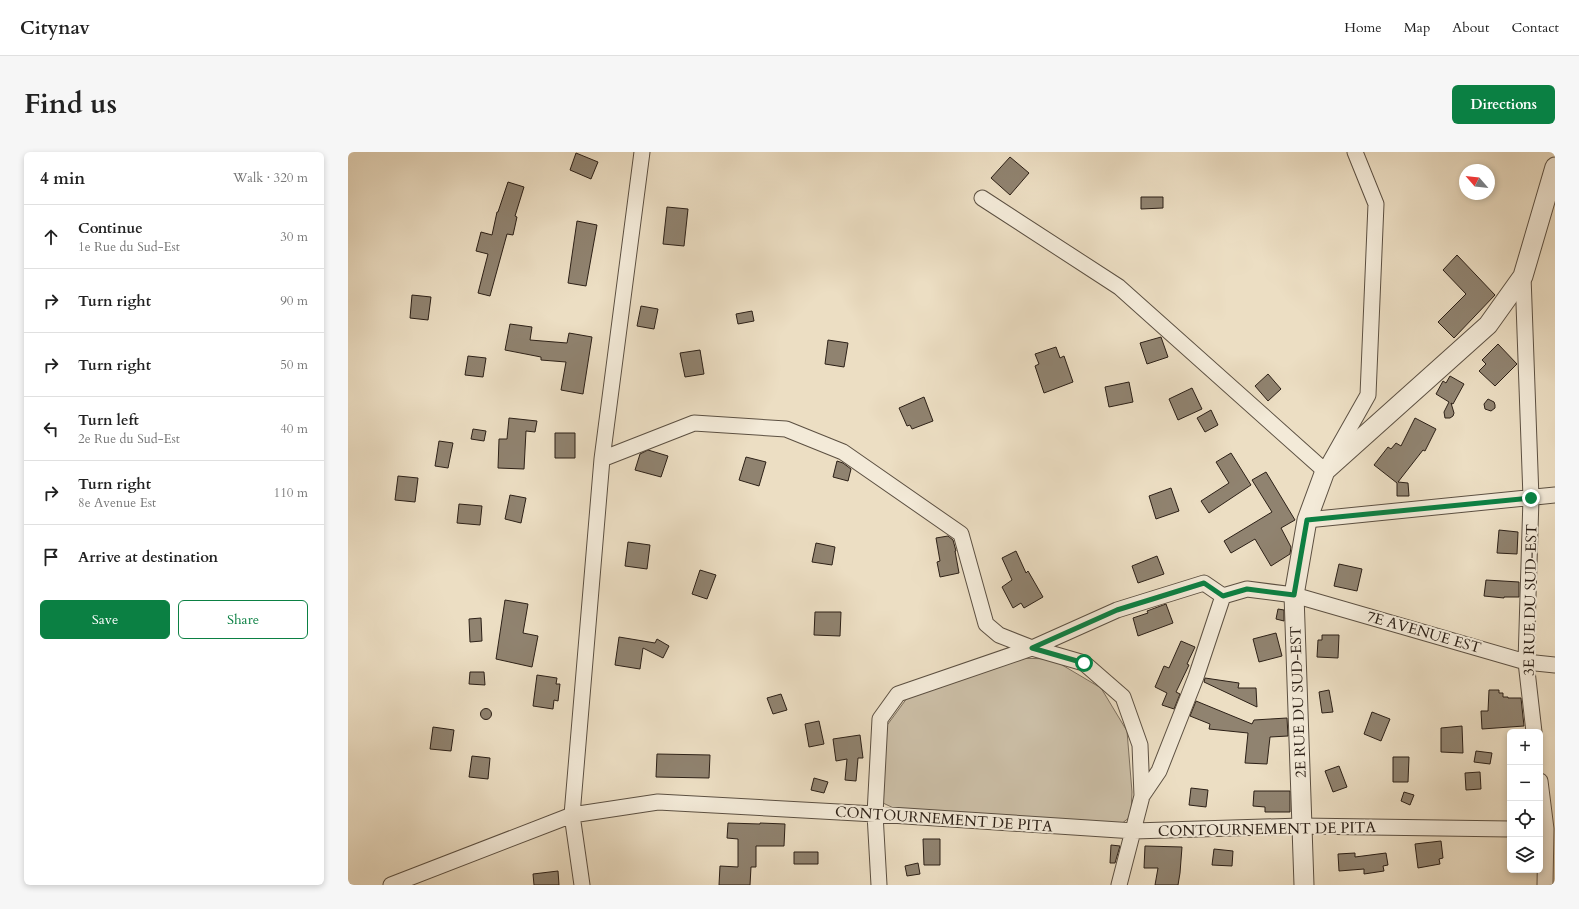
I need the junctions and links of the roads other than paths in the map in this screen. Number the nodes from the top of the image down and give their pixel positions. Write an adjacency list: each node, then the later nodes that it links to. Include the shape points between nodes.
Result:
1 (642, 152): 6 (street)
2 (1355, 152): 7 (street, via 1376,204 1368,395)
3 (1555, 167): 5 (street)
4 (982, 198): 7 (street, via 1119,287)
5 (1522, 276): 7 (street, via 1488,325); 9 (street, 3E RUE DU SUD-EST)
6 (602, 459): 13 (street, via 694,423 786,429 843,452 961,534 986,624 999,635); 20 (street)
7 (1325, 471): 10 (street, 2E RUE DU SUD-EST)
8 (1555, 495): 9 (street)
9 (1531, 498): 10 (street); 14 (street, 3E RUE DU SUD-EST)
10 (1307, 520): 11 (street, 2E RUE DU SUD-EST)
11 (1294, 595): 12 (street, 7E AVENUE EST, via 1247,589); 14 (street, 7E AVENUE EST); 21 (street, 2E RUE DU SUD-EST)
12 (1223, 596): 13 (street, via 1204,583 1117,610); 17 (street, via 1196,678 1159,771)
13 (1032, 648): 17 (street, via 1084,663 1123,697 1140,745); 19 (street, via 898,694 880,719)
14 (1526, 662): 15 (street, 7E AVENUE EST); 16 (street, 3E RUE DU SUD-EST)
15 (1555, 665)
16 (1534, 729)
17 (1142, 796): 24 (street)
18 (1543, 801): 23 (street)
19 (875, 814): 20 (street, CONTOURNEMENT DE PITA, via 658,802); 24 (street, CONTOURNEMENT DE PITA); 27 (street)
20 (572, 815): 25 (street, CONTOURNEMENT DE PITA); 26 (street)
21 (1301, 826): 22 (street, CONTOURNEMENT DE PITA); 24 (street, CONTOURNEMENT DE PITA); 29 (street, 2E RUE DU SUD-EST)
22 (1507, 828)
23 (1547, 829): 30 (street)
24 (1134, 831): 28 (street)
25 (391, 885)
26 (582, 885)
27 (879, 885)
28 (1119, 885)
29 (1304, 885)
30 (1545, 885)

